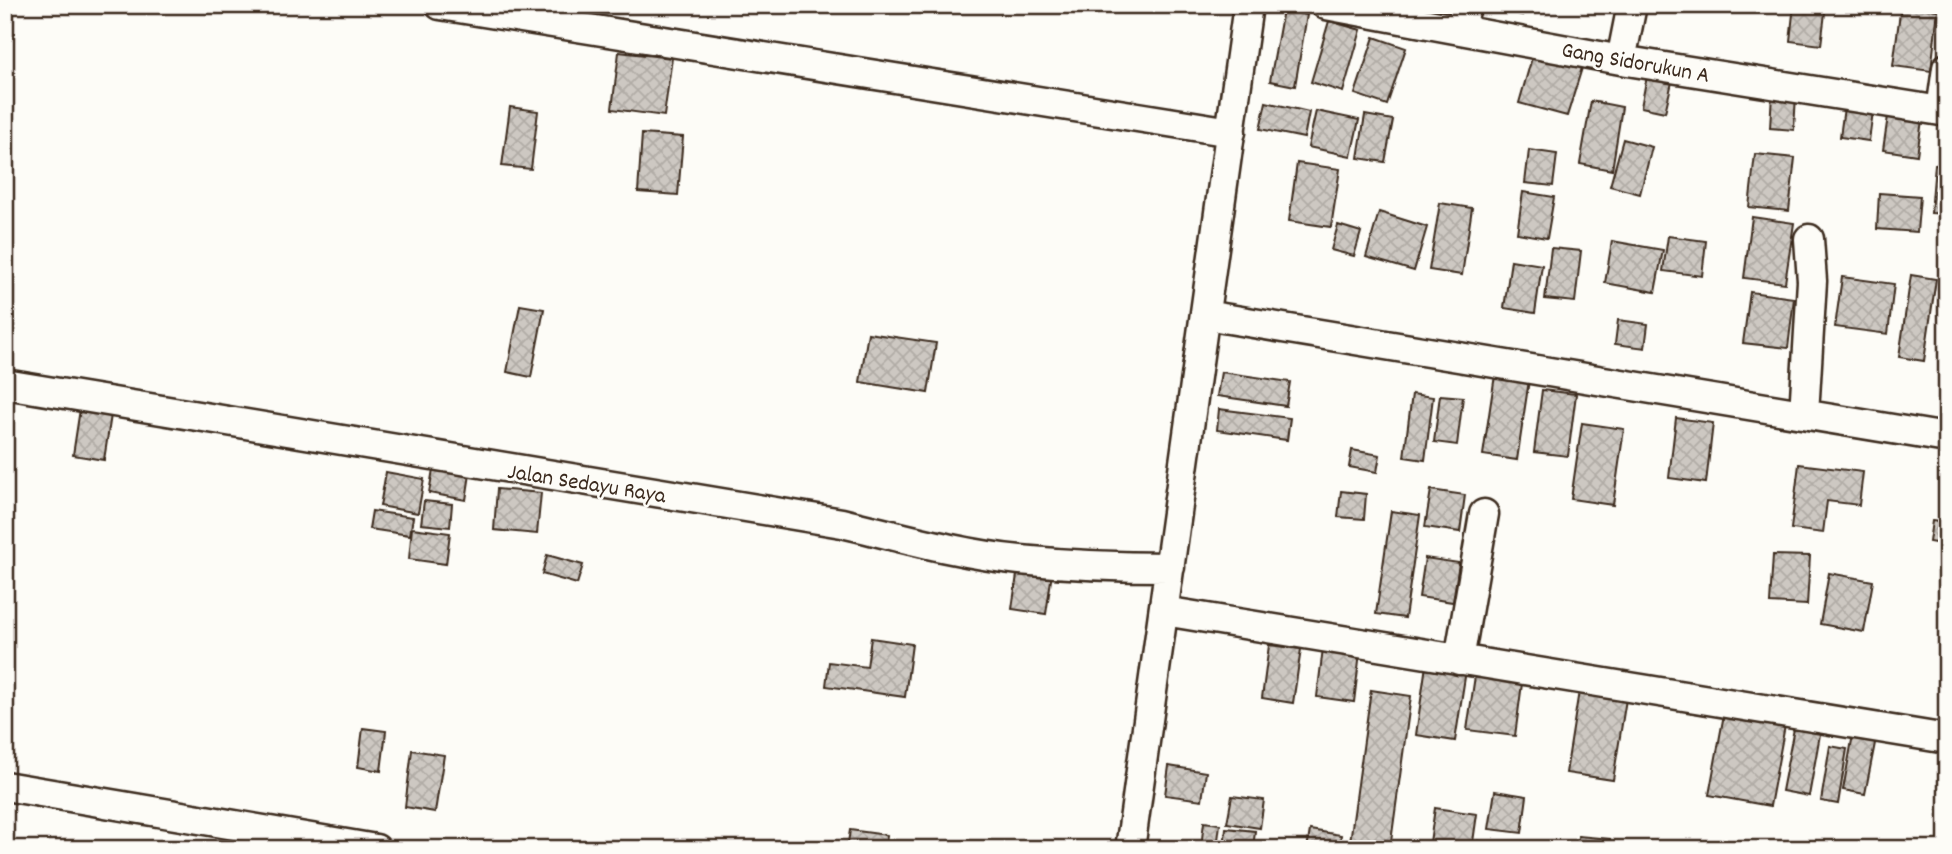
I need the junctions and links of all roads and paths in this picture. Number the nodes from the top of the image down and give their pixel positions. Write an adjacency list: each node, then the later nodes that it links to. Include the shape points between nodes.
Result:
1 (440, 5): 9 (street)
2 (1248, 5): 9 (street)
3 (1326, 5): 5 (street, Gang Sidorukun A)
4 (1632, 5): 6 (street)
5 (1463, 17): 6 (street, Gang Sidorukun A)
6 (1621, 60): 8 (street, Gang Sidorukun A)
7 (1947, 68): 8 (street)
8 (1944, 112)
9 (1231, 132): 11 (street)
10 (1809, 239): 13 (street, via 1812,281)
11 (1205, 314): 13 (street); 16 (street)
12 (5, 384): 16 (street, Jalan Sedayu Raya, via 842,523 1018,560)
13 (1804, 414): 14 (street)
14 (1947, 438)
15 (1484, 514): 18 (street)
16 (1170, 567): 17 (street)
17 (1164, 611): 18 (street); 22 (street)
18 (1459, 660): 19 (street)
19 (1947, 740)
20 (5, 786): 21 (street)
21 (376, 849)
22 (1130, 849)

